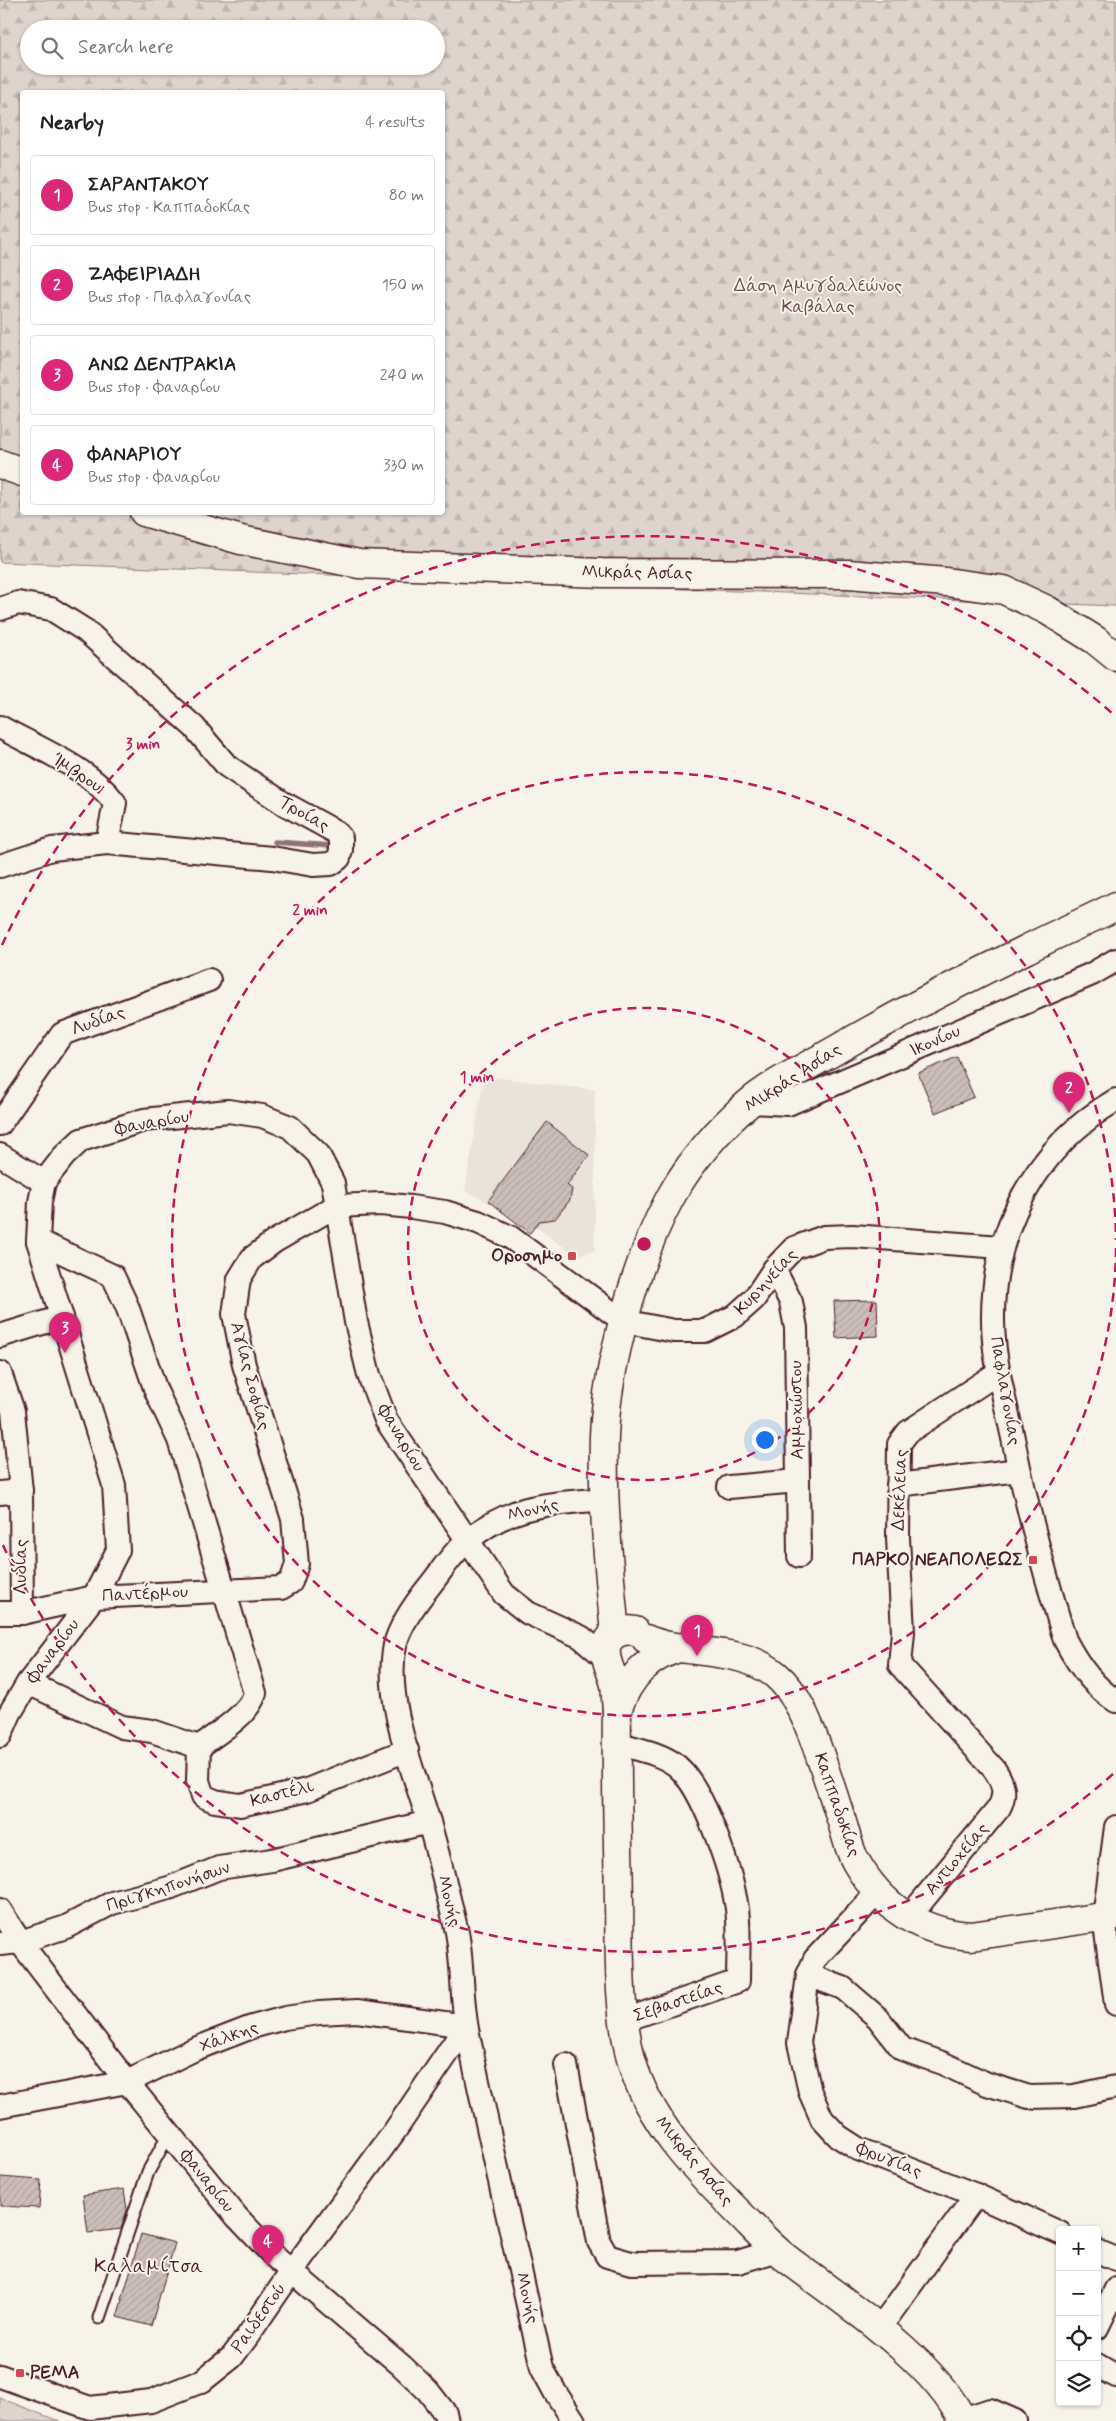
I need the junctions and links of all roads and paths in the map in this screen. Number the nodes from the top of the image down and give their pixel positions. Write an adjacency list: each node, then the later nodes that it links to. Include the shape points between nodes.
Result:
1 (0, 464): 2 (street)
2 (20, 471)
3 (154, 515): 5 (street, Μικράς Ασίας, via 240,540 359,564 611,573 848,574 1004,590 1047,610)
4 (0, 609): 7 (street, Τροίας, via 18,603 51,609 86,631 194,727 227,766 336,832 341,838 341,850 339,858 331,864 313,865 272,858)
5 (1116, 657)
6 (0, 727): 7 (street, Ίμβρου, via 105,789 115,802)
7 (107, 843): 8 (street, Τροίας, via 52,849)
8 (0, 866)
9 (1116, 906): 13 (street, Μικράς Ασίας, via 1025,949 865,1034)
10 (1116, 960): 13 (street, Ικονίου, via 1092,974 788,1104)
11 (209, 980): 14 (street, Λυδίας, via 62,1034)
12 (1116, 1100): 19 (street, Παφλαγονίας, via 1079,1124 1041,1166 1023,1194)
13 (750, 1102): 22 (street, Μικράς Ασίας, via 713,1139 670,1197 648,1245)
14 (0, 1124)
15 (0, 1155): 16 (street)
16 (44, 1182): 17 (street, Φαναρίου, via 81,1140 144,1120 228,1111 262,1116 290,1127 318,1154 329,1171); 18 (street, Φαναρίου)
17 (336, 1206): 22 (street, Αγίας Σοφίας, via 382,1204 411,1207 445,1212 478,1222 510,1237); 32 (street, Φαναρίου, via 356,1322 369,1375 386,1420); 34 (street, Αγίας Σοφίας, via 252,1258 240,1279 234,1314 244,1365 293,1519 297,1564)
18 (38, 1241): 21 (street, Φαναρίου); 35 (street, via 113,1276 127,1306 156,1391 179,1440)
19 (1001, 1247): 20 (street, Κυρηνείας, via 853,1236 824,1237 794,1248); 24 (street, Παφλαγονίας, via 993,1321)
20 (774, 1269): 22 (street, Κυρηνείας, via 754,1299 735,1316 705,1331 674,1331); 27 (street, Αμμοχώστου, via 791,1302 796,1328)
21 (62, 1318): 23 (street); 36 (street, Φαναρίου, via 114,1485 118,1550)
22 (623, 1321): 31 (street, Μικράς Ασίας, via 604,1435)
23 (0, 1336)
24 (999, 1372): 26 (street, Παφλαγονίας); 28 (street, Δεκέλειας, via 908,1432 900,1444)
25 (0, 1373): 30 (street, Λυδίας, via 13,1411)
26 (1020, 1470): 28 (street); 42 (street, Παφλαγονίας, via 1065,1640 1077,1661 1107,1696)
27 (798, 1481): 29 (street); 33 (street, Αμμοχώστου)
28 (898, 1485): 48 (street, Δεκέλειας, via 903,1632 900,1665 994,1769 1003,1782)
29 (729, 1487)
30 (10, 1492): 37 (street, Λυδίας)
31 (606, 1498): 32 (street, Μονής, via 521,1509 500,1518); 38 (street, Μικράς Ασίας, via 610,1586 625,1621)
32 (466, 1541): 38 (street, Φαναρίου, via 504,1594 528,1613 581,1637); 47 (street, Μονής, via 426,1590 396,1642 392,1669 394,1694)
33 (799, 1556)
34 (290, 1582): 35 (street, Παντέρμου, via 281,1588)
35 (224, 1590): 36 (street, Παντέρμου); 46 (street, via 255,1693 246,1709)
36 (94, 1597): 37 (street, Παντέρμου); 41 (street, Φαναρίου)
37 (11, 1613)
38 (622, 1646): 39 (street, Καππαδοκίας); 40 (street, via 624,1674); 43 (street, Μικράς Ασίας, via 615,1686)
39 (689, 1648): 40 (street, via 661,1654); 51 (street, Καππαδοκίας, via 754,1662 776,1675 792,1694 809,1724 855,1860)
40 (641, 1669): 43 (street, via 623,1694)
41 (28, 1683): 44 (street, Φαναρίου); 46 (street, via 122,1727 152,1731)
42 (1116, 1701)
43 (617, 1710): 45 (street, Μικράς Ασίας)
44 (0, 1736)
45 (616, 1744): 58 (street, Μικράς Ασίας, via 620,1968); 58 (street, Σεβαστείας, via 654,1754 677,1766 693,1788 723,1854 737,1909 738,1981)
46 (199, 1747): 47 (street, Καστέλι, via 198,1781 202,1796 215,1802 240,1805 307,1790)
47 (407, 1750): 49 (street, Μονής)
48 (1004, 1800): 54 (street, Αντιοχείας)
49 (429, 1822): 55 (street, Πριγκηπονήσων, via 272,1860 219,1868 169,1888 112,1903 66,1927); 59 (street, Μονής, via 457,1935)
50 (1116, 1827): 53 (street)
51 (877, 1893): 54 (street, Καππαδοκίας); 56 (street, Φρυγίας, via 815,1959)
52 (0, 1910): 55 (street, Φαναρίου)
53 (1110, 1916): 54 (street, Καππαδοκίας, via 971,1936 948,1934 921,1926); 57 (street)
54 (908, 1918)
55 (10, 1943): 61 (street, Φαναρίου)
56 (808, 1975): 62 (street, via 843,1988 878,2018 902,2049 987,2084 1029,2097 1074,2096); 65 (street, Φρυγίας, via 799,2044 810,2092 822,2119 838,2136 858,2149)
57 (1116, 2004)
58 (625, 2020): 67 (street, Μικράς Ασίας, via 631,2058 654,2114 710,2184)
59 (466, 2026): 61 (street, Χάλκης, via 357,2011 285,2018 195,2049); 70 (street, Ραιδεστού, via 394,2132); 80 (street, Μονής, via 542,2368)
60 (566, 2065): 67 (street, via 599,2242 608,2256 631,2263 738,2262)
61 (127, 2082): 63 (street, Χάλκης); 64 (street, Φαναρίου)
62 (1116, 2087)
63 (0, 2106)
64 (169, 2134): 70 (street, Φαναρίου, via 237,2217); 72 (lane, via 148,2172)
65 (976, 2195): 66 (street, Φρυγίας); 74 (street)
66 (1056, 2231)
67 (776, 2250): 74 (street, Μικράς Ασίας)
68 (1101, 2252): 69 (street)
69 (1116, 2259)
70 (292, 2271): 76 (street, Ραιδεστού, via 232,2357 202,2381 151,2401 90,2408); 79 (street, Φαναρίου, via 402,2366 428,2391)
71 (1116, 2289): 73 (street)
72 (99, 2318)
73 (1101, 2320)
74 (879, 2329): 78 (street, Μικράς Ασίας, via 944,2389)
75 (1101, 2367): 77 (street)
76 (0, 2376)
77 (1116, 2376)
78 (963, 2420): 81 (street, via 990,2410)
79 (448, 2421)
80 (574, 2421)
81 (1016, 2421)

